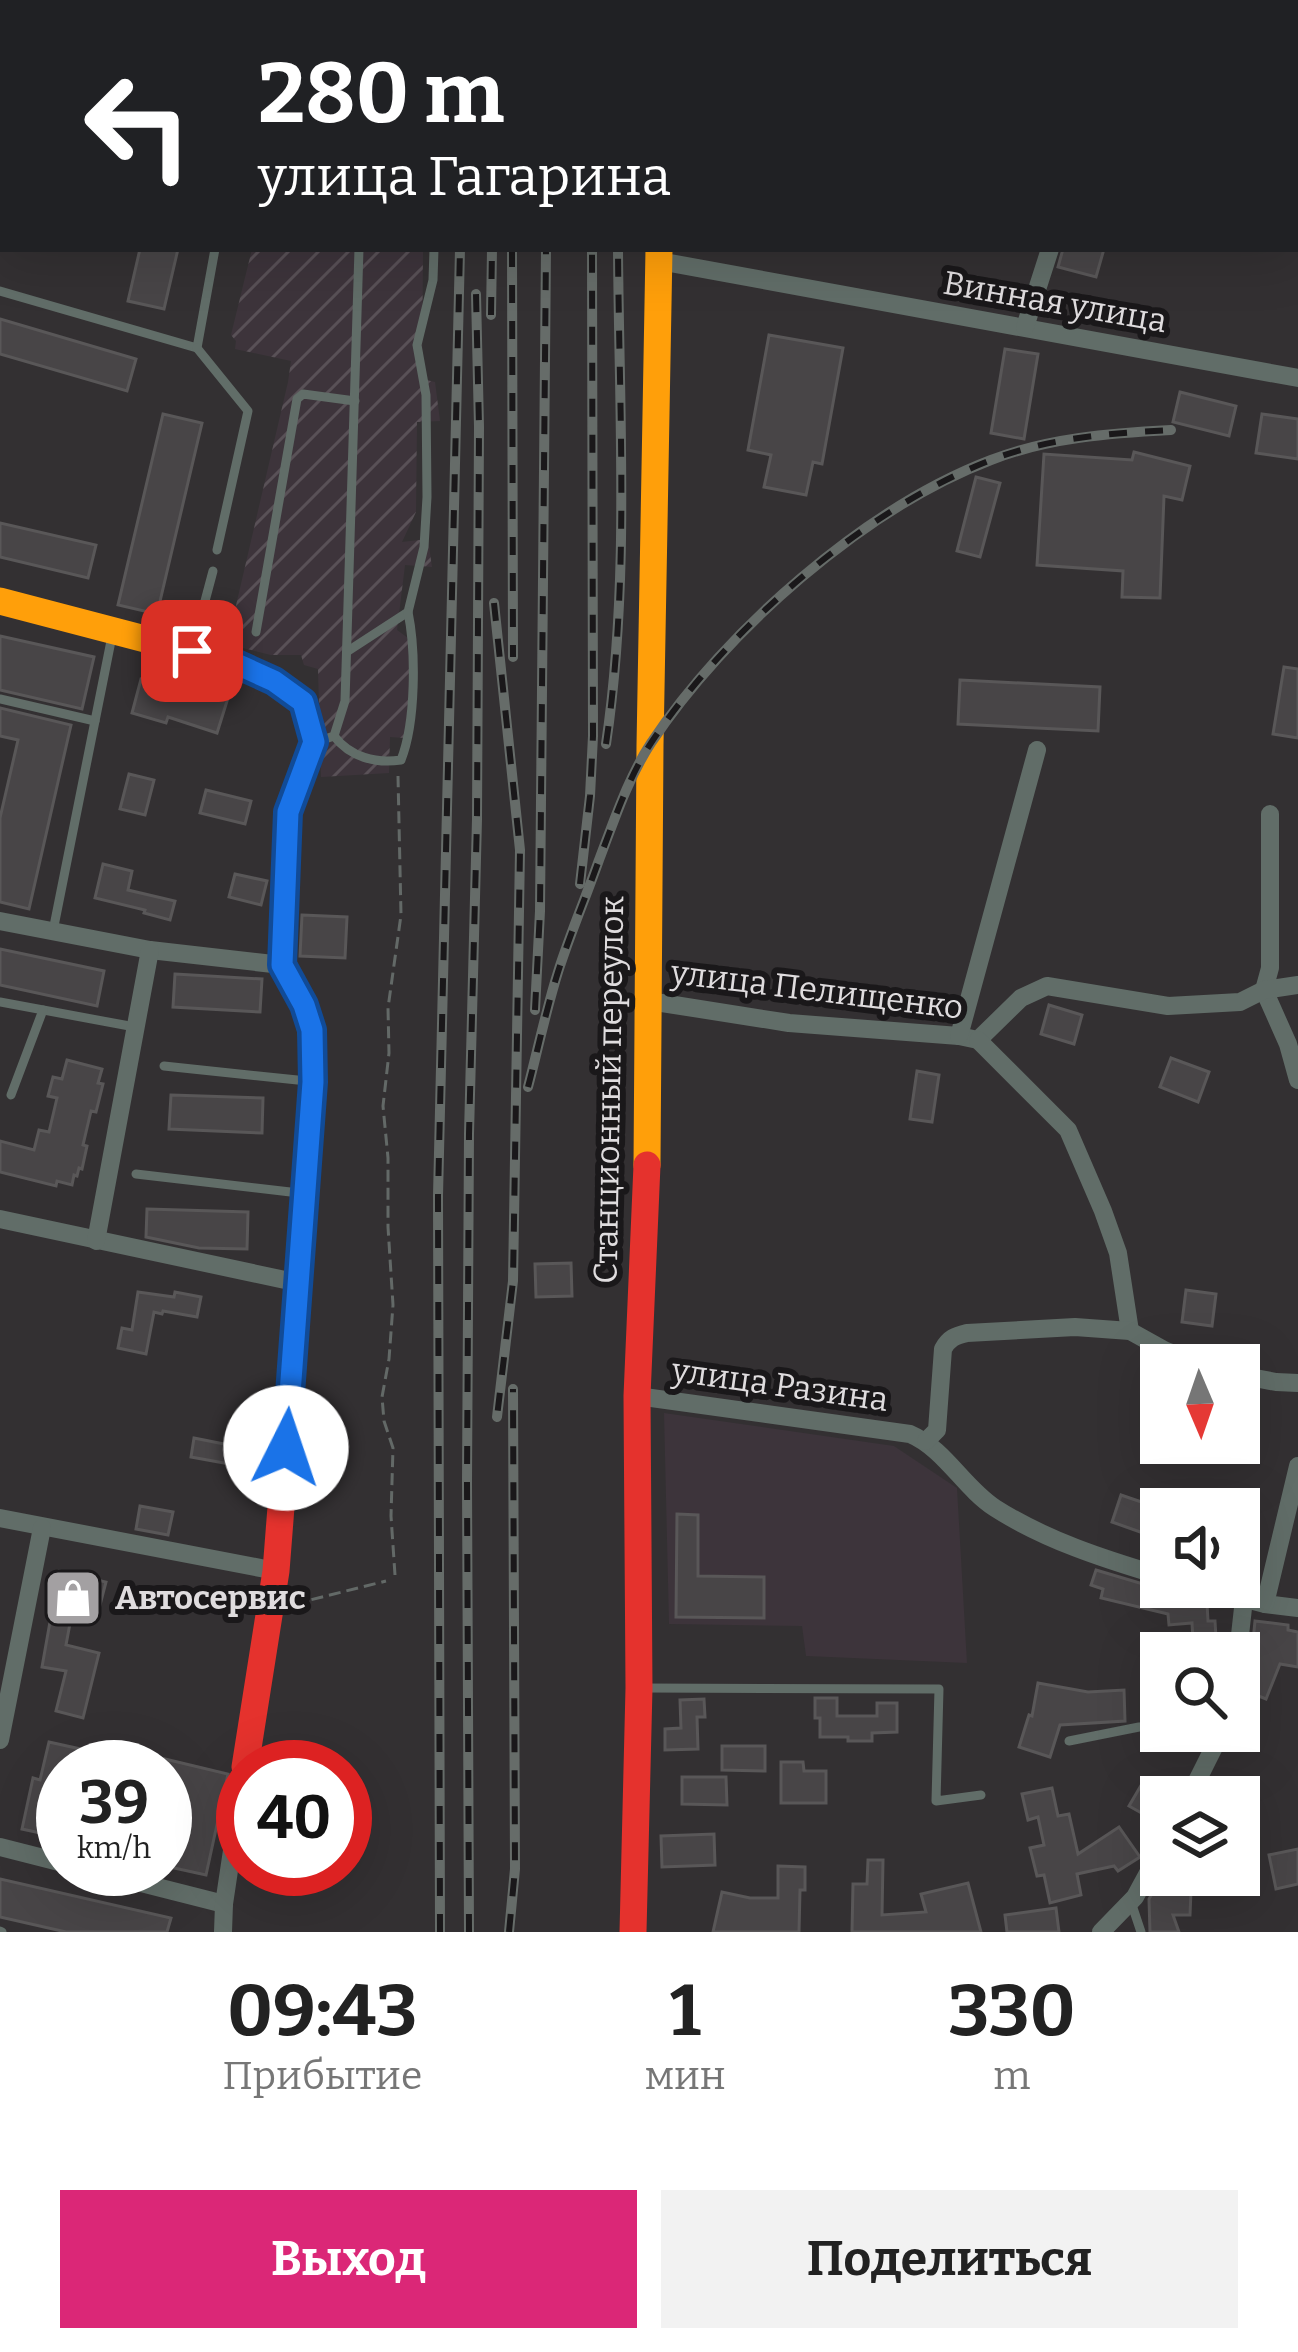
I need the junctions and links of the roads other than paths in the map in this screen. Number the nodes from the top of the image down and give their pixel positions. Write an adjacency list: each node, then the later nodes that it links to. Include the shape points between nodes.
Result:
1 (214, 252): 8 (lane)
2 (359, 252): 10 (lane)
3 (434, 252): 14 (lane, via 417,345 426,395 424,547)
4 (1049, 252): 7 (street)
5 (659, 255): 7 (street, Винная улица); 30 (main road, Станционный переулок)
6 (0, 291): 8 (lane)
7 (1025, 327): 9 (street, Винная улица)
8 (197, 348): 11 (lane, via 248,411)
9 (1298, 378)
10 (355, 401): 16 (lane, via 297,399); 18 (lane)
11 (217, 550)
12 (213, 571): 17 (lane)
13 (0, 602): 15 (main road)
14 (408, 611): 18 (lane); 21 (lane, via 413,666 401,760 376,761)
15 (113, 631): 17 (main road); 20 (lane)
16 (256, 632)
17 (192, 651): 21 (main road, via 274,681 303,702)
18 (348, 651): 21 (lane, via 345,701)
19 (0, 699): 20 (lane)
20 (95, 721): 25 (lane)
21 (324, 739): 27 (main road, via 288,812)
22 (1036, 750): 34 (street)
23 (1270, 814): 29 (street)
24 (0, 921): 25 (street)
25 (53, 932): 26 (street)
26 (150, 950): 27 (street); 33 (street)
27 (282, 965): 37 (main road, via 312,1030)
28 (1298, 985): 29 (street, улица Пелищенко)
29 (1264, 990): 34 (street, улица Пелищенко, via 1240,1002 1168,1006 1047,986); 36 (street)
30 (649, 1000): 34 (street, улица Пелищенко, via 789,1023); 48 (main road, Станционный переулок)
31 (0, 1002): 32 (lane)
32 (44, 1010): 33 (lane); 38 (lane)
33 (136, 1027): 42 (street)
34 (969, 1038): 44 (street, улица Пелищенко, via 1067,1130 1118,1253)
35 (164, 1066): 37 (lane)
36 (1298, 1080)
37 (313, 1082): 40 (main road)
38 (11, 1095)
39 (136, 1174): 40 (lane)
40 (304, 1193): 43 (main road)
41 (0, 1219): 42 (street)
42 (96, 1240): 43 (street)
43 (299, 1283): 54 (main road)
44 (1130, 1331): 45 (street); 49 (street, via 954,1336 943,1349 937,1430)
45 (1153, 1344)
46 (1260, 1379): 47 (street)
47 (1298, 1383)
48 (637, 1396): 49 (street, улица Разина); 58 (main road, Станционный переулок)
49 (926, 1441): 53 (street, улица Разина, via 991,1506)
50 (1298, 1466): 56 (street)
51 (0, 1517): 52 (street)
52 (42, 1528): 54 (street); 60 (street)
53 (1140, 1569)
54 (276, 1571): 61 (main road)
55 (1260, 1603): 56 (street)
56 (1264, 1604): 57 (street)
57 (1298, 1608)
58 (639, 1688): 63 (lane, via 939,1689 936,1801); 72 (main road, Станционный переулок)
59 (1140, 1727): 62 (lane)
60 (0, 1740)
61 (248, 1740)
62 (1069, 1742)
63 (981, 1795)
64 (0, 1847): 65 (street)
65 (36, 1856)
66 (1140, 1887): 69 (street)
67 (192, 1896): 70 (street)
68 (225, 1896): 70 (street)
69 (1132, 1902): 73 (street); 74 (lane)
70 (224, 1904): 71 (street)
71 (223, 1932)
72 (633, 1932)
73 (1101, 1932)
74 (1141, 1932)

